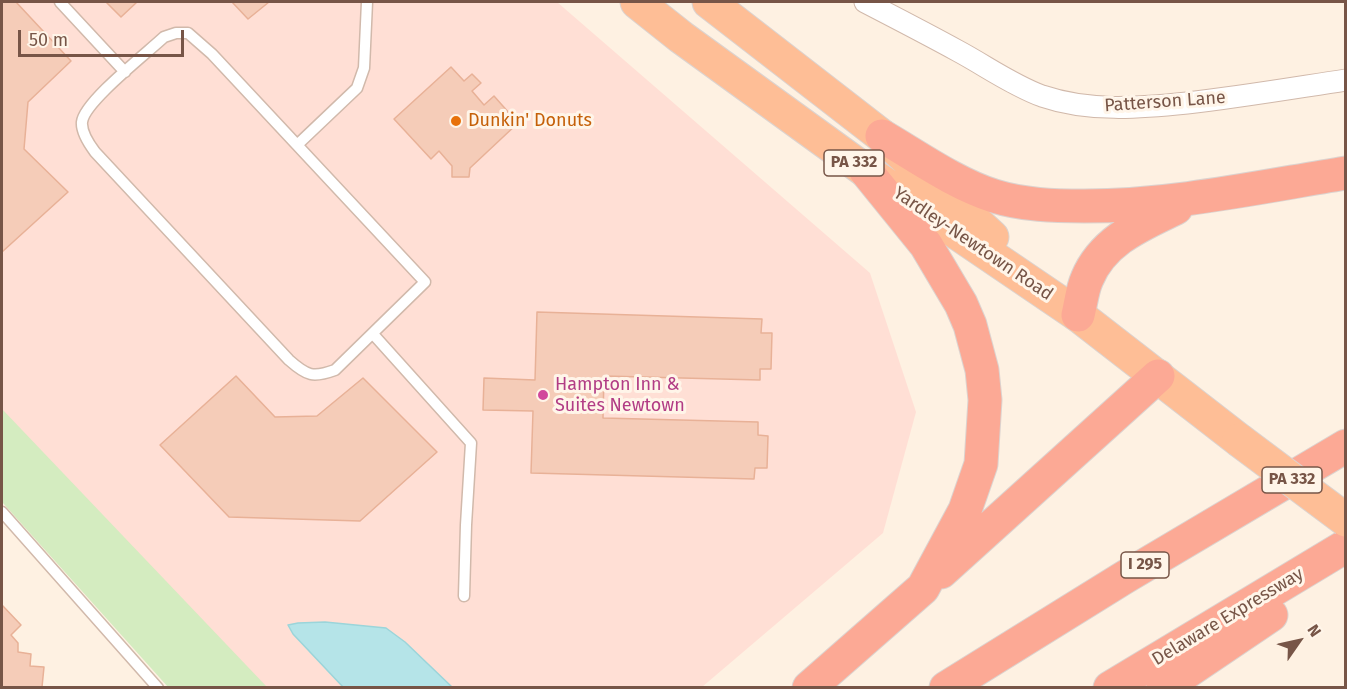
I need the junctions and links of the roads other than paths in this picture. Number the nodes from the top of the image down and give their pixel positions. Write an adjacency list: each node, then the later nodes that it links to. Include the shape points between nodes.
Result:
1 (60, 2): 6 (lane)
2 (367, 2): 9 (lane, via 364,68 357,88)
3 (637, 2): 10 (highway, Yardley-Newtown Road / PA 332)
4 (709, 2): 8 (highway, Yardley-Newtown Road / PA 332)
5 (865, 2): 7 (street, Patterson Lane, via 1014,84 1079,105 1150,106)
6 (125, 72): 9 (lane, via 164,37 188,33); 14 (lane, via 85,111 81,123 94,152 289,360 303,372 319,375 336,370)
7 (1346, 80)
8 (882, 136): 12 (highway, via 968,186 1032,204 1117,206); 13 (highway, Yardley-Newtown Road / PA 332)
9 (297, 145): 14 (lane, via 425,282)
10 (866, 171): 13 (highway, Yardley-Newtown Road / PA 332); 21 (highway, via 926,245 961,304 982,370 985,400 981,464 965,510)
11 (1346, 173): 12 (highway)
12 (1203, 196): 13 (highway, via 1135,227 1113,242 1086,280)
13 (1078, 315): 15 (highway, Yardley-Newtown Road / PA 332)
14 (373, 334): 22 (lane, via 471,443)
15 (1158, 376): 18 (highway, Yardley-Newtown Road / PA 332, bridge); 21 (highway)
16 (1346, 446): 25 (highway, I 295)
17 (2, 512): 23 (lane)
18 (1346, 520)
19 (1346, 546): 26 (highway, Delaware Expressway)
20 (1346, 568): 27 (highway)
21 (923, 588): 24 (highway)
22 (464, 596)
23 (158, 687)
24 (809, 687)
25 (946, 687)
26 (1110, 687)
27 (1163, 687)

